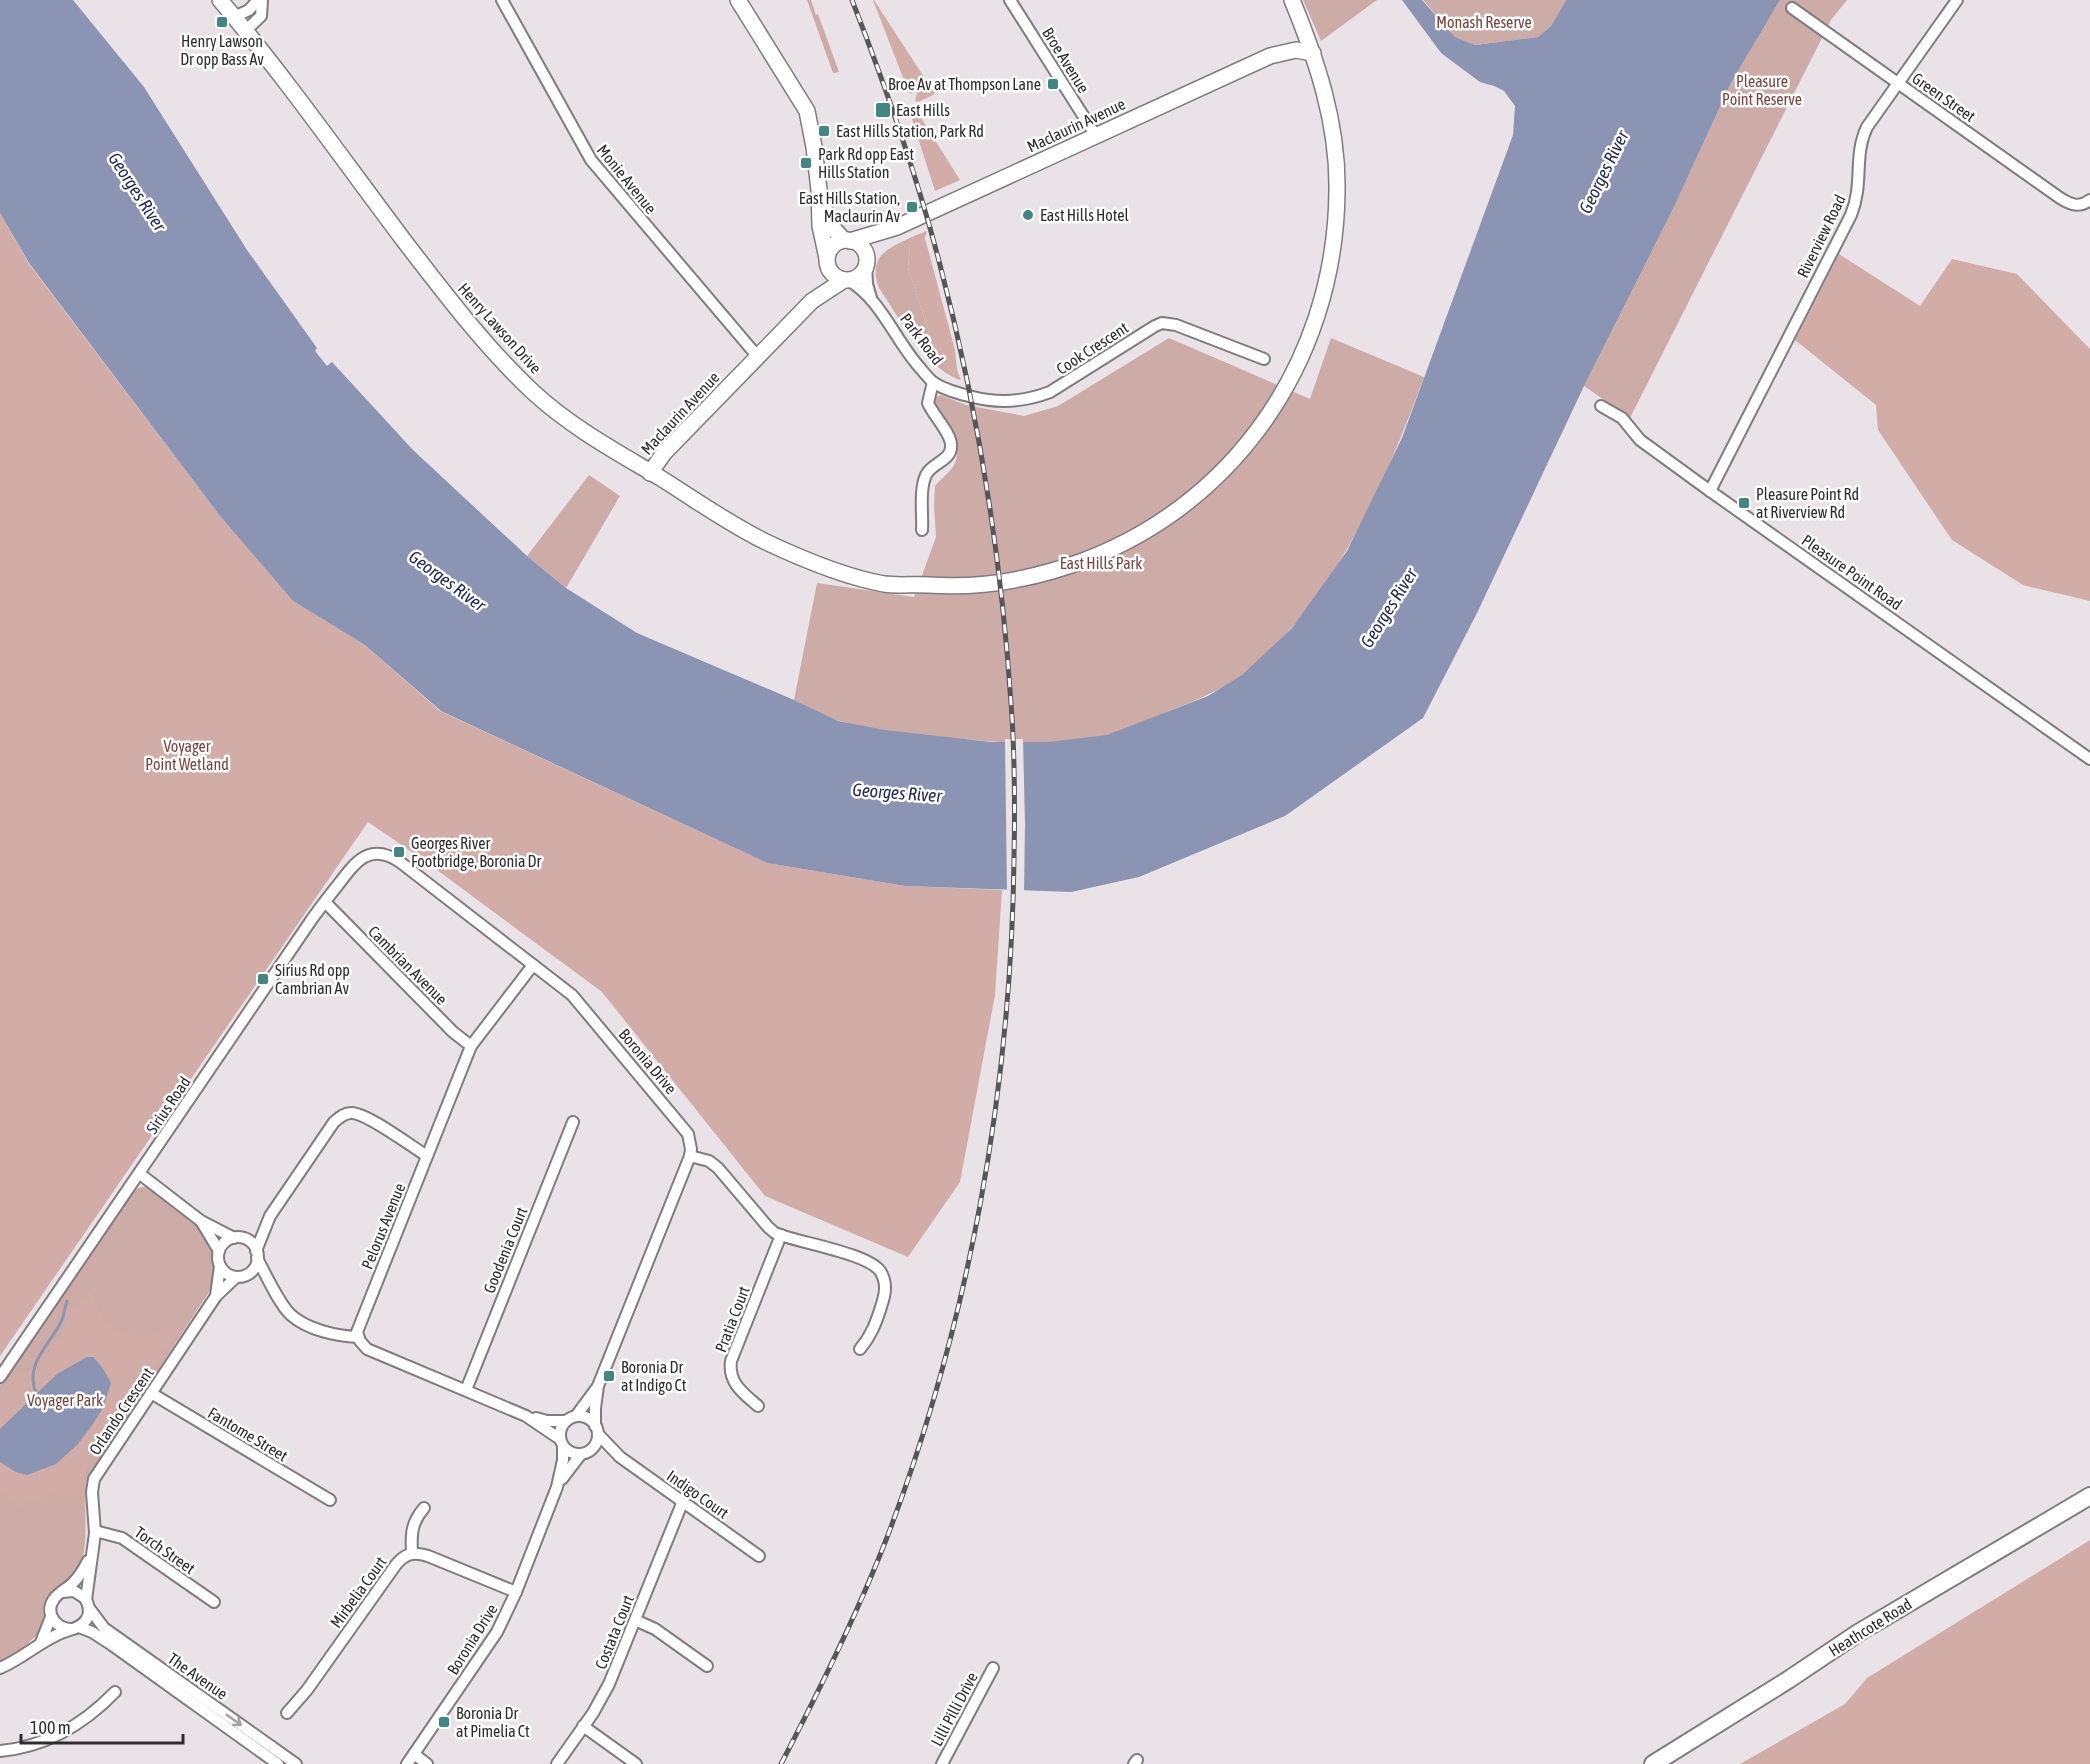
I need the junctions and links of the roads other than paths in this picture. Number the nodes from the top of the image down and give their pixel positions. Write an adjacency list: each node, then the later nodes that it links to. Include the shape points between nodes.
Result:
1 (220, 0): 9 (main road, Henry Lawson Drive)
2 (260, 0): 9 (street); 11 (street, via 261,16)
3 (502, 0): 25 (street, Monie Avenue, via 591,160)
4 (738, 0): 16 (main road, via 807,111)
5 (1010, 0): 15 (street, Broe Avenue)
6 (1292, 0): 10 (main road, Henry Lawson Drive)
7 (1957, 0): 14 (street, Riverview Road)
8 (1792, 8): 14 (street, Green Street)
9 (234, 17): 11 (main road, Henry Lawson Drive)
10 (1303, 26): 12 (main road, Henry Lawson Drive); 13 (main road, Maclaurin Avenue, via 1294,39)
11 (245, 31): 29 (main road, Henry Lawson Drive, via 464,318 500,359 562,416 630,463)
12 (1313, 53): 13 (main road, Maclaurin Avenue, via 1296,50); 29 (main road, Henry Lawson Drive, via 1326,98 1338,188 1333,252 1311,334 1288,385 1260,429 1190,501 1153,526 1065,567 995,584 888,584 860,579 764,541)
13 (1270, 56): 15 (main road, Maclaurin Avenue)
14 (1898, 83): 17 (street, Green Street, via 2060,198 2068,203); 30 (street, Riverview Road, via 1863,135 1859,184 1851,214)
15 (1096, 136): 18 (main road, Maclaurin Avenue)
16 (819, 190): 19 (main road, via 830,225); 20 (main road)
17 (2085, 203)
18 (897, 227): 19 (main road, Maclaurin Avenue); 21 (main road, Maclaurin Avenue)
19 (847, 241): 20 (main road, via 832,246); 21 (main road, via 860,245)
20 (827, 262): 22 (main road, via 833,275); 24 (main road, Maclaurin Avenue)
21 (866, 262): 22 (main road, via 859,276); 23 (street, Park Road)
22 (846, 280): 23 (street, Park Road); 24 (main road, Maclaurin Avenue)
23 (871, 298): 27 (street, Park Road)
24 (812, 301): 25 (main road, Maclaurin Avenue)
25 (758, 357): 29 (main road, Maclaurin Avenue)
26 (1264, 358): 27 (street, Cook Crescent, via 1162,323 1037,398 998,402 961,394)
27 (933, 382): 31 (street, Park Road, via 928,403 951,448 947,458 926,475)
28 (1601, 406): 30 (street, Pleasure Point Road, via 1622,418 1640,440)
29 (650, 472)
30 (1710, 490): 32 (street, Pleasure Point Road)
31 (922, 530)
32 (2090, 759)
33 (367, 855): 34 (street, Sirius Road, via 354,864); 35 (street, Boronia Drive, via 381,853 394,858)
34 (325, 902): 36 (street, Cambrian Avenue); 40 (street, Sirius Road)
35 (533, 965): 36 (street, Pelorus Avenue); 39 (street, Boronia Drive, via 576,1000 684,1127 690,1141)
36 (471, 1046): 38 (street, Pelorus Avenue)
37 (573, 1122): 56 (street, Goodenia Court)
38 (427, 1156): 41 (street, via 366,1116 345,1114 334,1122); 52 (street, Pelorus Avenue, via 362,1318)
39 (690, 1156): 43 (street, via 714,1164 768,1227); 55 (street)
40 (140, 1174): 42 (street); 54 (street, Sirius Road)
41 (270, 1216): 44 (street, via 254,1231); 46 (street)
42 (201, 1221): 44 (street); 45 (street)
43 (781, 1235): 53 (street, via 864,1260 880,1270 885,1284 884,1299 874,1328); 58 (street, Pratia Court, via 730,1361 733,1382)
44 (238, 1238): 45 (street, via 223,1244); 46 (street, via 252,1244)
45 (219, 1251): 47 (street)
46 (257, 1254): 48 (street); 50 (street)
47 (220, 1266): 49 (street, via 227,1274); 51 (street, Orlando Crescent)
48 (248, 1274): 49 (street); 50 (street)
49 (236, 1276): 51 (street, Orlando Crescent)
50 (271, 1285): 52 (street, via 286,1310 296,1318 338,1336)
51 (216, 1296): 57 (street, Orlando Crescent)
52 (358, 1337): 56 (street, via 367,1349)
53 (860, 1348)
54 (0, 1377)
55 (598, 1386): 60 (street); 61 (street)
56 (466, 1390): 59 (street)
57 (151, 1393): 67 (street, Fantome Street); 70 (street, Orlando Crescent, via 94,1479)
58 (759, 1406)
59 (526, 1416): 60 (street, via 547,1421); 62 (street)
60 (571, 1419): 61 (street, via 589,1419); 62 (street, via 560,1430)
61 (596, 1430): 63 (street, via 596,1444); 64 (street, Indigo Court)
62 (562, 1442): 63 (street, via 573,1453); 65 (street, Boronia Drive)
63 (586, 1452): 64 (street, Indigo Court); 65 (street, Boronia Drive)
64 (620, 1457): 68 (street, Indigo Court)
65 (557, 1487): 75 (street, Boronia Drive)
66 (2090, 1496): 97 (main road, Heathcote Road, via 1858,1633)
67 (330, 1500)
68 (682, 1502): 73 (street, Indigo Court); 79 (street, Costata Court)
69 (424, 1508): 71 (street, via 411,1529)
70 (95, 1532): 72 (street, Orlando Crescent); 76 (street, Torch Street, via 122,1538)
71 (412, 1553): 75 (street); 86 (street, Mirbelia Court, via 395,1566)
72 (92, 1555): 74 (street, Orlando Crescent, via 79,1576); 77 (street, Orlando Crescent)
73 (759, 1556)
74 (62, 1592): 77 (street, via 76,1592); 78 (street, via 52,1602)
75 (516, 1592): 89 (street, Boronia Drive, via 492,1641)
76 (214, 1602)
77 (88, 1604): 80 (street, via 87,1618); 91 (street, The Avenue, one-way to 91, via 104,1628)
78 (51, 1617): 80 (street, via 59,1626); 81 (street)
79 (635, 1620): 82 (street, via 655,1629); 87 (street, Costata Court, via 609,1684)
80 (75, 1628): 81 (street); 90 (street, The Avenue, via 98,1636)
81 (41, 1642): 83 (street)
82 (707, 1666)
83 (0, 1668)
84 (993, 1668): 96 (street, Lilli Pilli Drive)
85 (115, 1692): 88 (street, via 98,1710 67,1730 33,1744)
86 (287, 1713)
87 (583, 1726): 94 (street, Costata Court); 95 (street)
88 (0, 1751)
89 (414, 1755): 92 (street, Boronia Drive); 93 (street)
90 (278, 1764)
91 (296, 1764)
92 (407, 1764)
93 (427, 1764)
94 (557, 1764)
95 (636, 1764)
96 (942, 1764)
97 (1653, 1764)

